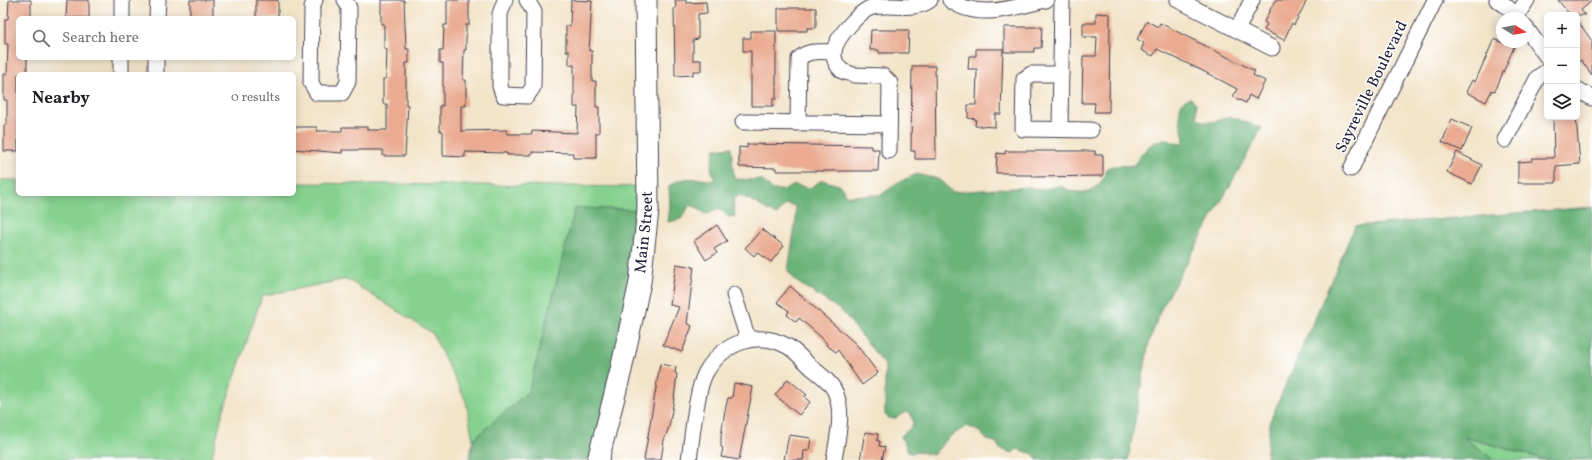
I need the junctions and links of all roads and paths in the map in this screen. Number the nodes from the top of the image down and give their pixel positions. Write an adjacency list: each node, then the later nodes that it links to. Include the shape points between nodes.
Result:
1 (122, 0): 20 (street)
2 (158, 0): 21 (street)
3 (315, 0): 4 (street, via 312,7 311,83 317,93 342,93 348,82 349,8)
4 (345, 0)
5 (505, 0): 6 (street, via 500,14 500,86 503,95 527,96 533,87 534,12)
6 (527, 0)
7 (646, 0): 45 (main road, Main Street, via 649,198 640,282 622,370)
8 (930, 0): 25 (street, via 911,7 874,7 867,10 852,22 840,37)
9 (950, 0): 17 (street, via 964,8 983,12)
10 (1046, 0): 17 (street)
11 (1062, 0): 32 (street)
12 (1178, 0): 22 (street)
13 (1252, 0): 22 (street)
14 (1435, 0): 42 (street, Sayreville Boulevard)
15 (1497, 0): 18 (street)
16 (1527, 0): 19 (street)
17 (1019, 3)
18 (1512, 12)
19 (1521, 12)
20 (122, 16)
21 (157, 16)
22 (1237, 30): 24 (street)
23 (1532, 36): 26 (street)
24 (1272, 48)
25 (834, 52): 36 (street, via 810,52 803,54 800,59); 37 (street, via 838,67 847,74 887,78 890,83)
26 (1544, 53)
27 (121, 60): 29 (street)
28 (156, 60): 30 (street)
29 (121, 72)
30 (156, 72)
31 (1544, 73): 40 (street, via 1538,77)
32 (1061, 74): 38 (street); 38 (street, via 1031,74 1024,79 1023,128)
33 (1580, 91): 34 (street)
34 (1592, 98)
35 (743, 122): 36 (street)
36 (798, 123): 37 (street)
37 (889, 124): 41 (street)
38 (1060, 129): 39 (street)
39 (1091, 130)
40 (1505, 140)
41 (889, 151)
42 (1351, 169)
43 (734, 295): 44 (street)
44 (748, 339): 46 (street, via 734,344 720,354 705,375); 47 (street, via 761,338 788,346 828,381 836,392 840,406 840,423)
45 (598, 460)
46 (689, 460)
47 (834, 460)

